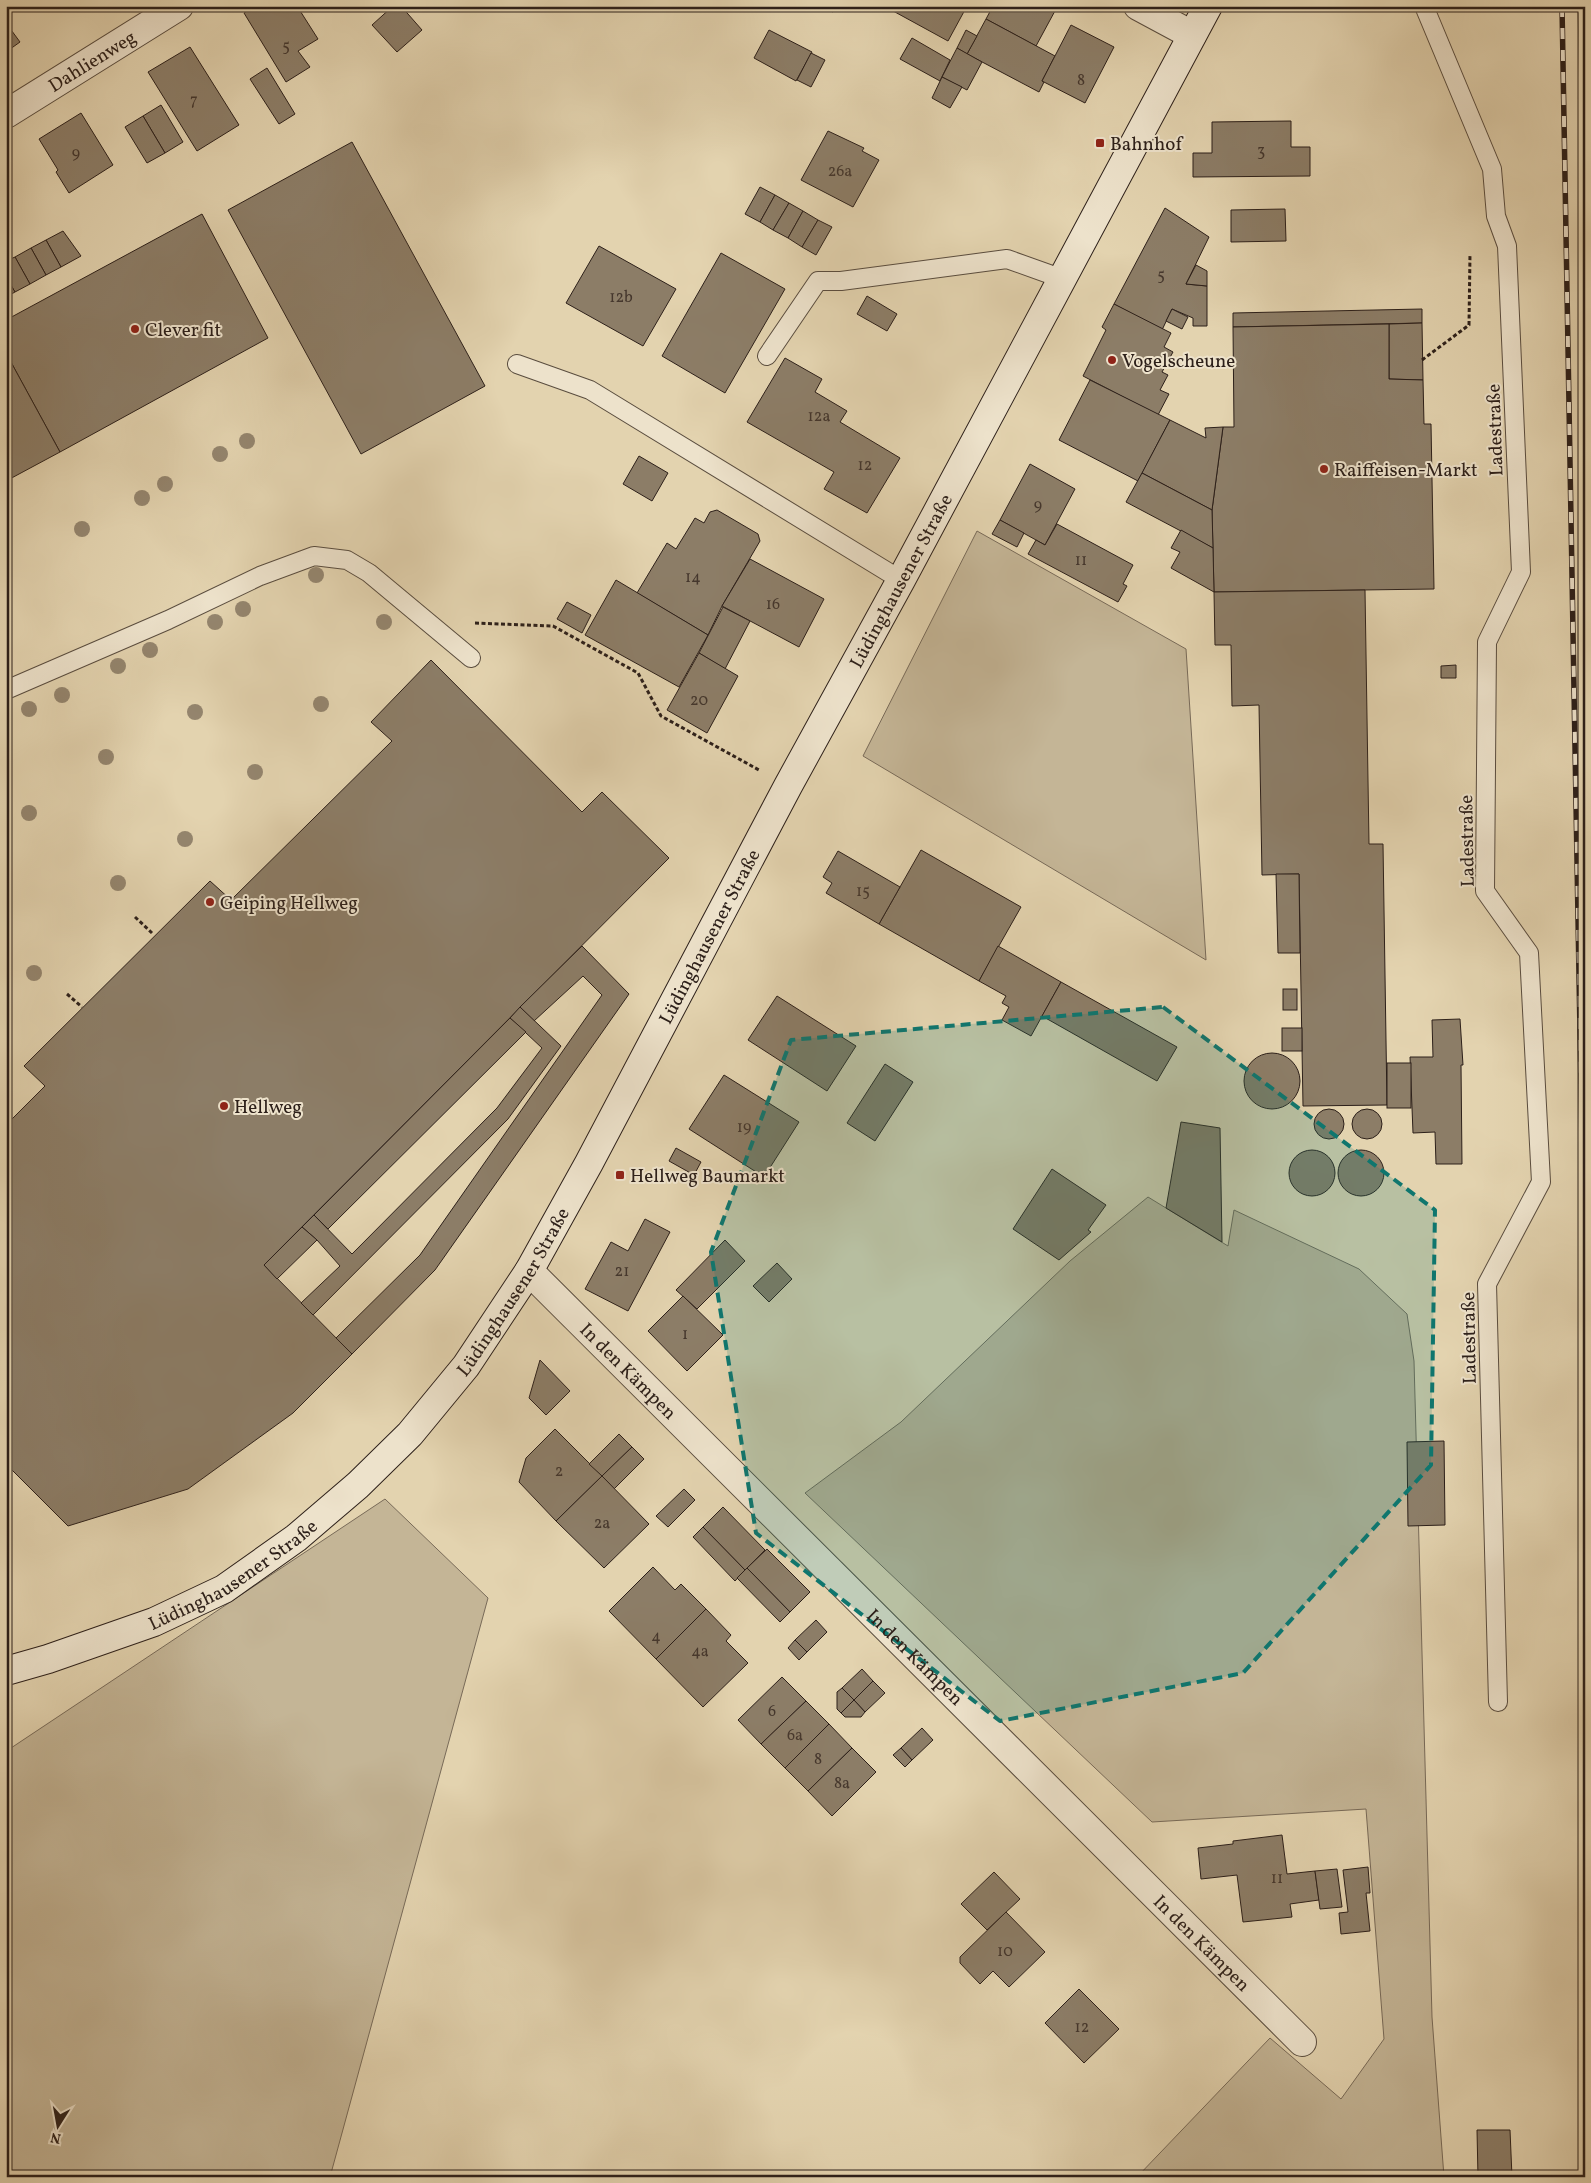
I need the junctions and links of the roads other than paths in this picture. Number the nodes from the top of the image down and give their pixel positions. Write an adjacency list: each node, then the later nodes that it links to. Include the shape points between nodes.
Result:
1 (179, 6): 6 (street, Dahlienweg)
2 (1138, 6): 5 (street)
3 (1208, 6): 5 (street, Lüdinghausener Straße)
4 (1424, 6): 15 (lane, Ladestraße, via 1492,169 1496,216 1508,246 1522,572 1487,642 1485,891 1529,953 1541,1182 1487,1284)
5 (1192, 35): 7 (street, Lüdinghausener Straße)
6 (6, 114)
7 (1063, 279): 8 (lane, via 1007,259 841,280 818,280); 10 (street, Lüdinghausener Straße)
8 (767, 356)
9 (517, 364): 10 (lane, via 590,390)
10 (901, 580): 13 (street, Lüdinghausener Straße)
11 (471, 658): 12 (lane, via 370,573 347,560 314,556 260,576)
12 (6, 690)
13 (529, 1271): 14 (street, Lüdinghausener Straße, via 466,1366 410,1434 358,1485 296,1538 224,1589 154,1622); 16 (street, In den Kämpen)
14 (6, 1671)
15 (1498, 1702)
16 (1302, 2042)

